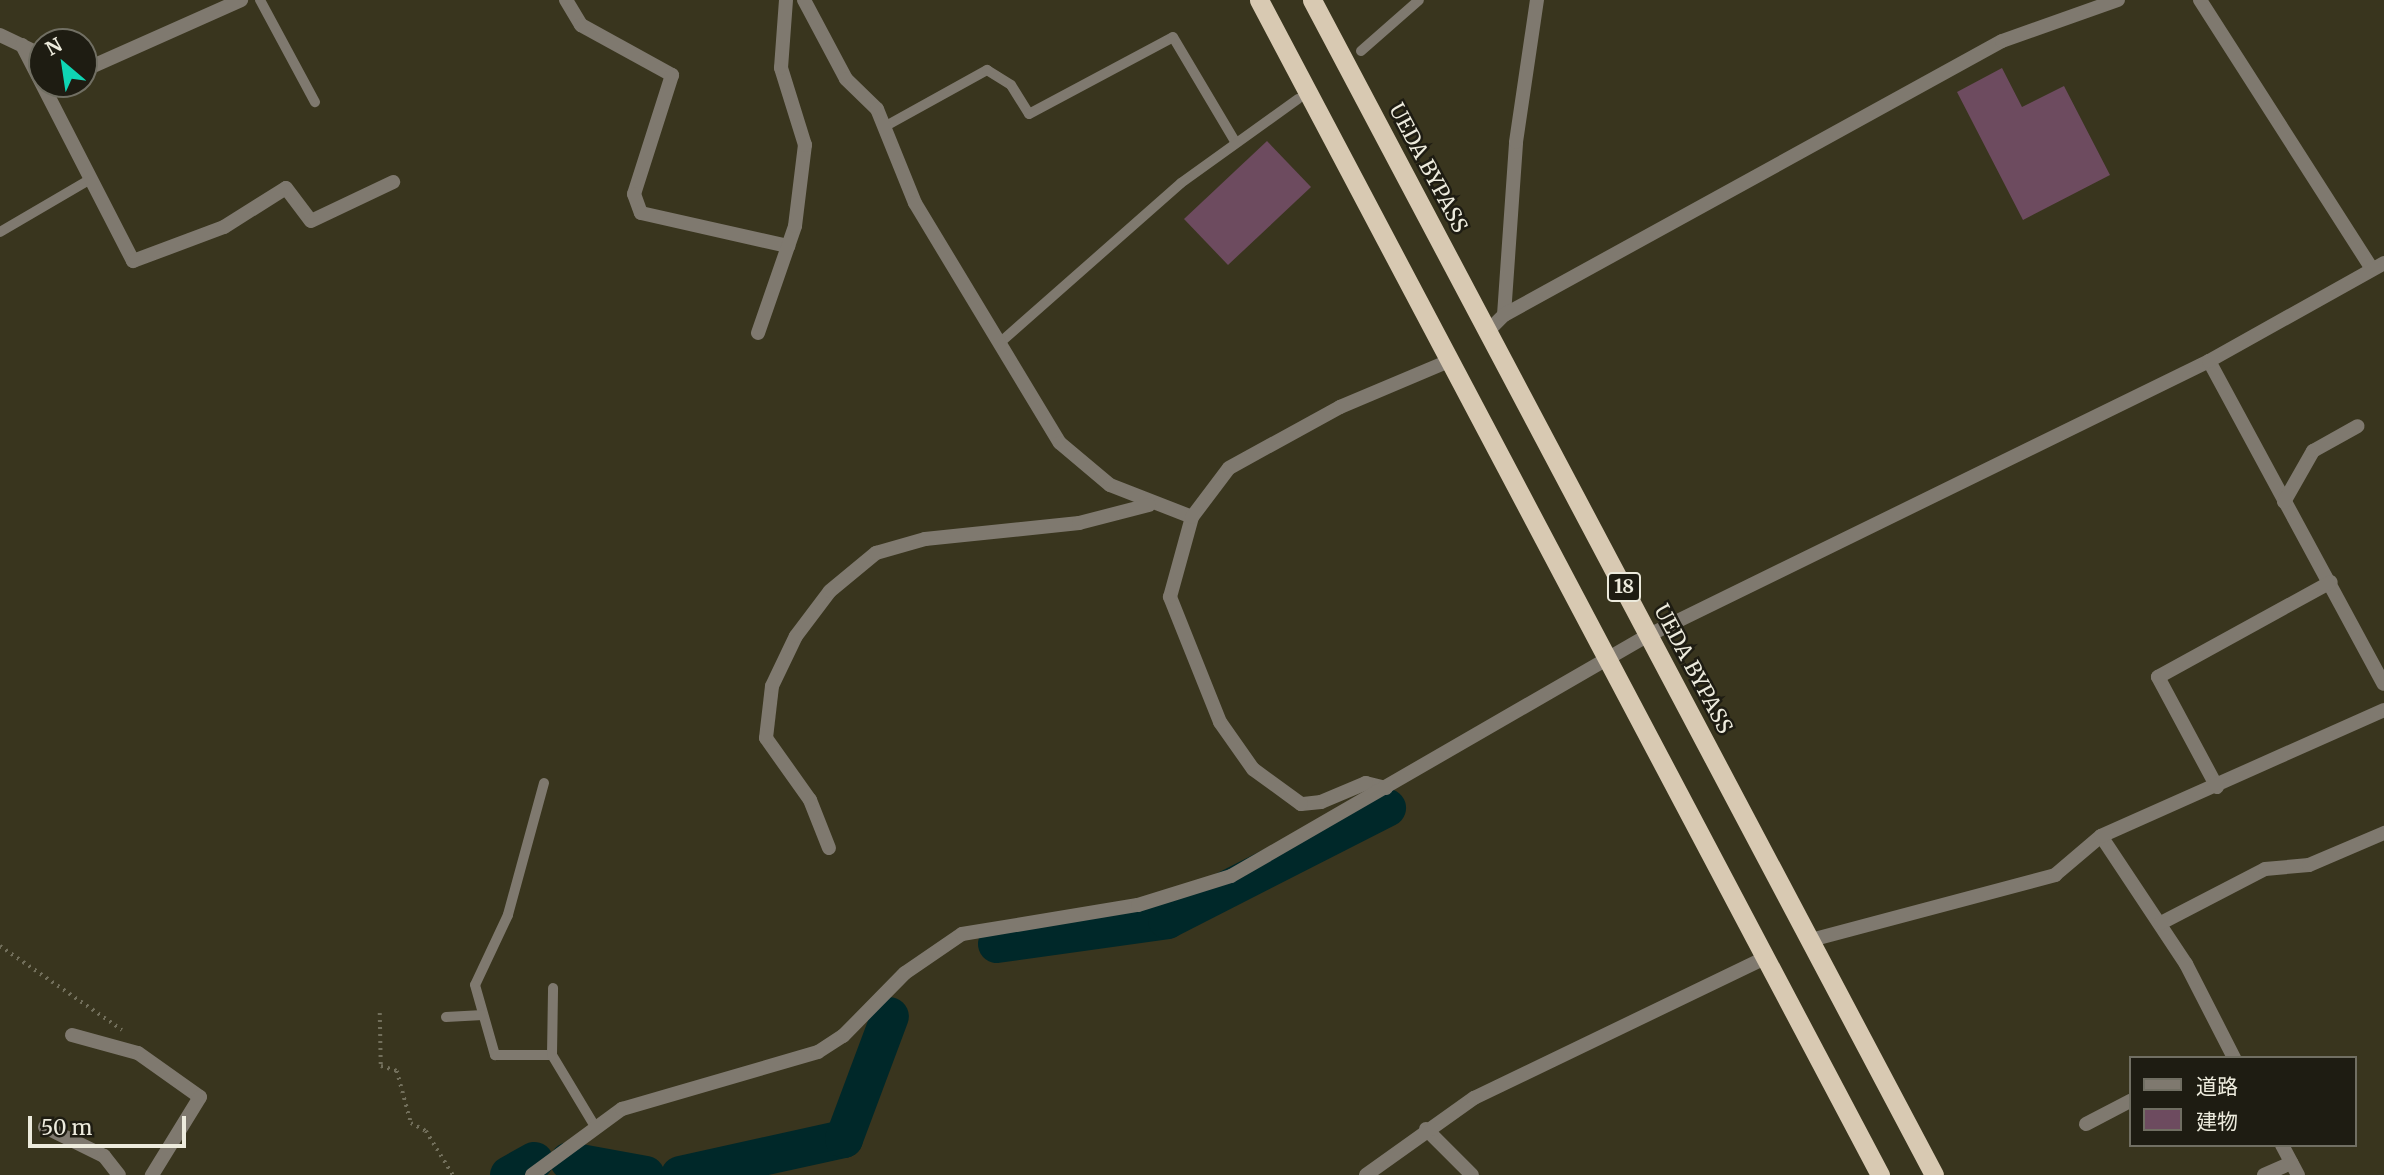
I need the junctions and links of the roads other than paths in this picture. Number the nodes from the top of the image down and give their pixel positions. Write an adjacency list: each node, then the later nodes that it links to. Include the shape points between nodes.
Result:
1 (242, 0): 16 (street)
2 (260, 0): 18 (lane)
3 (566, 0): 24 (street, via 581,24 672,75 634,194 641,213)
4 (786, 0): 24 (street, via 781,68 804,145)
5 (804, 0): 19 (street, via 846,79 877,109)
6 (1259, 0): 30 (highway, 18)
7 (1312, 0): 27 (highway, UEDA BYPASS / 18)
8 (1419, 0): 15 (lane)
9 (1536, 0): 26 (street, via 1516,142)
10 (2118, 0): 26 (street, via 2002,41)
11 (2200, 0): 25 (street)
12 (0, 35): 13 (street)
13 (22, 45): 14 (street); 21 (street)
14 (28, 48)
15 (1360, 51)
16 (98, 64)
17 (1298, 99): 20 (lane)
18 (316, 102)
19 (884, 127): 20 (lane, via 987,70 1011,85 1029,114 1173,37); 29 (street, via 915,203)
20 (1236, 143): 29 (lane, via 1181,183)
21 (89, 180): 22 (street, via 133,261 224,227 286,188 311,222); 23 (lane)
22 (393, 181)
23 (0, 232)
24 (788, 246): 28 (street)
25 (2378, 266): 31 (street)
26 (1504, 315): 27 (street)
27 (1489, 330): 37 (highway, UEDA BYPASS / 18)
28 (758, 333)
29 (1003, 340): 34 (street, via 1067,451 1082,467)
30 (1450, 361): 35 (street, via 1340,407 1229,468); 38 (highway, 18)
31 (2209, 361): 33 (street); 37 (street)
32 (2358, 426): 33 (street, via 2313,451)
33 (2284, 502): 36 (street)
34 (1149, 505): 35 (street); 46 (street, via 1079,523 925,539 876,553 830,591 796,636 772,686 766,738 810,800)
35 (1192, 517): 43 (street, via 1170,597 1237,752 1301,804 1366,783)
36 (2332, 582): 39 (street); 42 (street, via 2158,677)
37 (1649, 635): 38 (street); 48 (highway, UEDA BYPASS / 18)
38 (1608, 658): 43 (street); 49 (highway, 18)
39 (2384, 684)
40 (2384, 710): 42 (street, via 2272,755)
41 (544, 783): 51 (lane, via 508,915 475,985)
42 (2217, 787): 45 (street)
43 (1386, 788): 58 (street, via 1202,888 962,934 905,973 843,1036 818,1052 650,1098)
44 (2384, 833): 47 (street, via 2309,865 2265,869)
45 (2101, 836): 47 (street); 48 (street, via 2055,875)
46 (828, 848)
47 (2161, 923): 54 (street)
48 (1811, 940): 69 (highway, UEDA BYPASS / 18)
49 (1765, 958): 60 (street, via 1549,1057); 68 (highway, 18)
50 (553, 988): 55 (lane)
51 (483, 1015): 52 (lane); 55 (lane, via 495,1055)
52 (446, 1017)
53 (72, 1035): 64 (street, via 138,1053 200,1097)
54 (2232, 1054)
55 (552, 1055): 58 (lane)
56 (2128, 1102): 57 (street)
57 (2086, 1124)
58 (594, 1125): 65 (street)
59 (45, 1127): 63 (street, via 104,1156)
60 (1426, 1129): 66 (street); 67 (street)
61 (2283, 1147): 62 (street)
62 (2295, 1169): 70 (street)
63 (119, 1175)
64 (152, 1175)
65 (532, 1175)
66 (1366, 1175)
67 (1472, 1175)
68 (1880, 1175)
69 (1934, 1175)
70 (2264, 1175)

